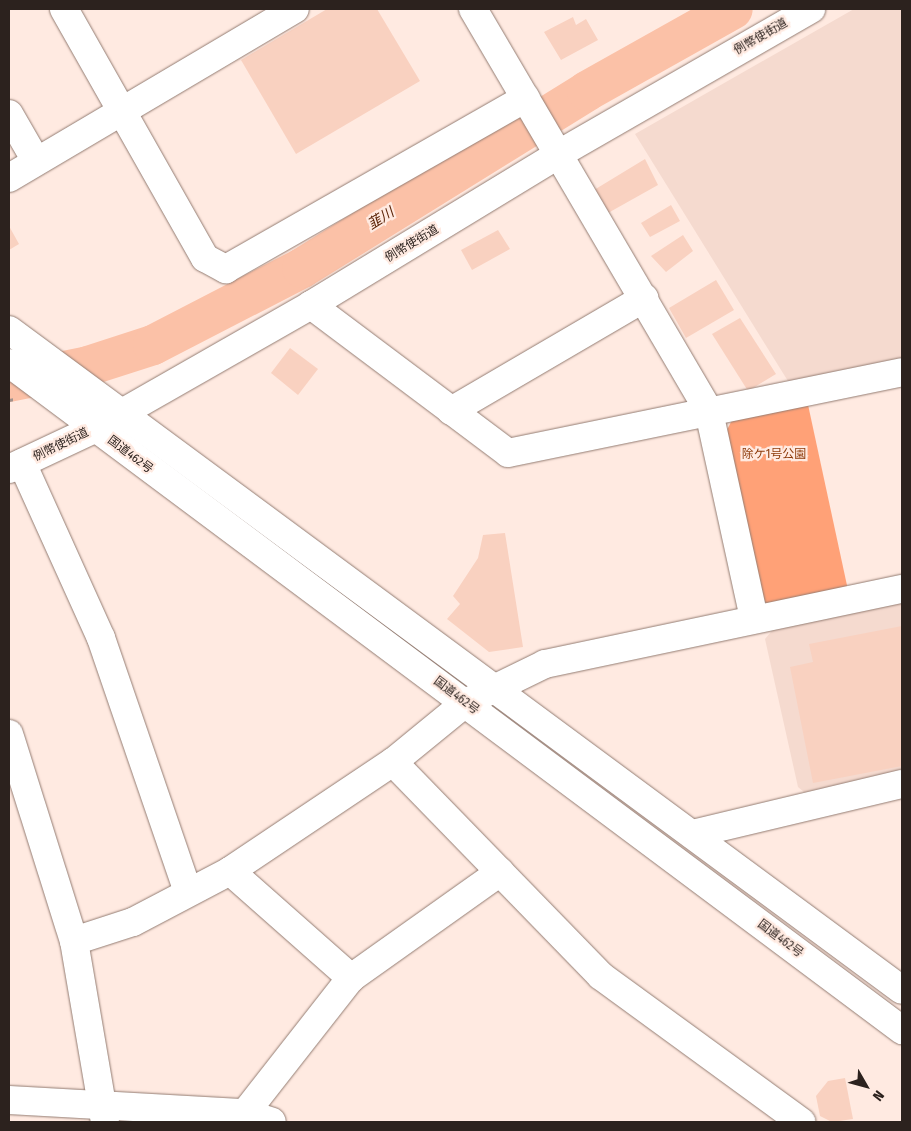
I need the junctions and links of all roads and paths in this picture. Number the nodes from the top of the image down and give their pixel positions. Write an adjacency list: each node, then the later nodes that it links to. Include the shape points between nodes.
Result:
1 (64, 9): 6 (main road)
2 (295, 9): 6 (main road)
3 (473, 9): 5 (main road)
4 (810, 9): 8 (main road, 例幣使街道)
5 (526, 98): 6 (main road, via 226,270 205,258); 8 (main road)
6 (124, 110): 9 (main road)
7 (9, 114): 9 (main road)
8 (559, 154): 11 (main road); 12 (main road, 例幣使街道)
9 (36, 161): 10 (main road)
10 (9, 178)
11 (644, 298): 15 (main road); 16 (main road)
12 (311, 305): 15 (main road); 17 (main road, 例幣使街道)
13 (16, 347): 17 (main road, 国道462号, via 77,382); 18 (main road, 国道462号, via 40,387)
14 (902, 372): 16 (main road)
15 (451, 410): 16 (main road, via 508,453)
16 (709, 412): 21 (main road)
17 (118, 414): 18 (main road, 例幣使街道); 22 (main road, 国道462号)
18 (94, 429): 19 (main road, 例幣使街道); 23 (main road, 国道462号)
19 (15, 466): 30 (main road, via 101,638)
20 (902, 589): 21 (main road)
21 (754, 619): 22 (main road, via 545,664)
22 (498, 688): 23 (main road); 27 (main road, 国道462号)
23 (465, 704): 25 (main road); 34 (main road, 国道462号)
24 (9, 734): 31 (main road)
25 (393, 762): 28 (main road); 29 (main road)
26 (902, 784): 27 (main road)
27 (692, 834): 33 (main road, 国道462号)
28 (230, 871): 30 (main road); 32 (main road)
29 (500, 872): 32 (main road); 39 (main road, via 601,976)
30 (188, 892): 31 (main road, via 133,922)
31 (74, 941): 37 (main road)
32 (351, 978): 36 (main road)
33 (902, 990)
34 (902, 1030)
35 (9, 1100): 37 (main road)
36 (245, 1113): 37 (main road); 38 (main road)
37 (104, 1115)
38 (272, 1122)
39 (801, 1122)

